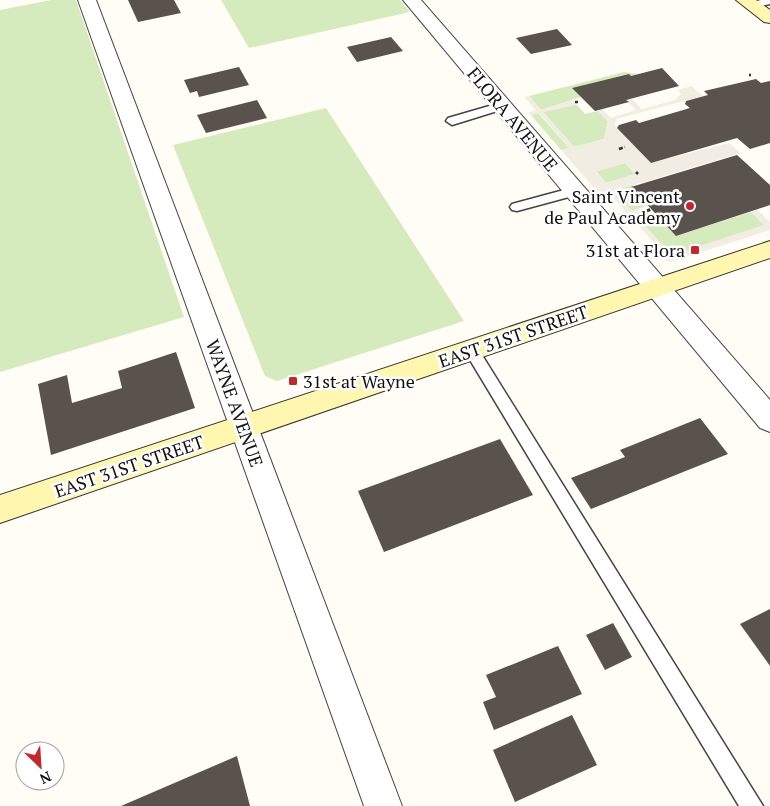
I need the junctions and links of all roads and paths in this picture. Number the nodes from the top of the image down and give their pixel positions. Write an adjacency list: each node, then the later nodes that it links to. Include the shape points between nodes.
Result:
1 (87, 0): 18 (street, WAYNE AVENUE)
2 (412, 0): 6 (street, FLORA AVENUE)
3 (770, 1): 4 (lane)
4 (748, 3): 5 (main road)
5 (770, 18)
6 (503, 106): 7 (lane); 10 (street, FLORA AVENUE)
7 (452, 121)
8 (625, 147): 9 (path)
9 (619, 149)
10 (575, 191): 11 (lane); 15 (street, FLORA AVENUE)
11 (517, 207)
12 (652, 209): 13 (path)
13 (646, 211)
14 (770, 250): 15 (main road, EAST 31ST STREET)
15 (657, 288): 16 (main road, EAST 31ST STREET); 17 (street, FLORA AVENUE)
16 (472, 350): 18 (main road, EAST 31ST STREET); 21 (lane)
17 (770, 420)
18 (244, 427): 19 (main road, EAST 31ST STREET); 20 (street, WAYNE AVENUE)
19 (0, 509)
20 (383, 806)
21 (752, 806)

